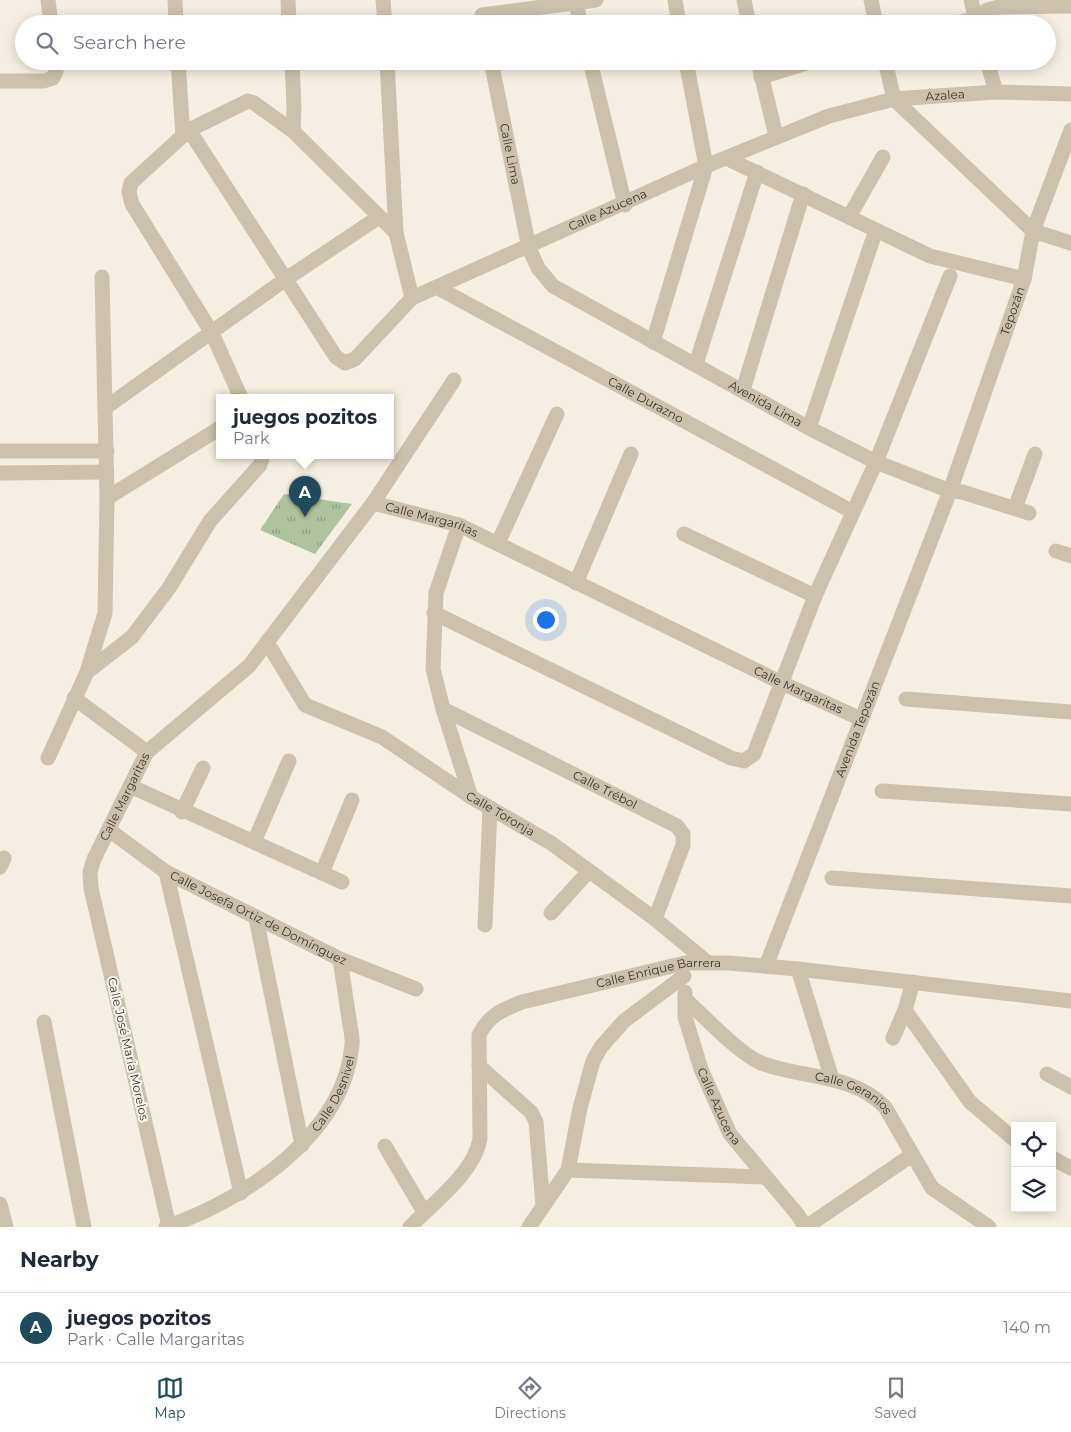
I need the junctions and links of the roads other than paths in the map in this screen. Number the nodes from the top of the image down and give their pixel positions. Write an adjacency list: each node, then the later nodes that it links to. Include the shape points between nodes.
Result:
1 (48, 0): 14 (street)
2 (175, 0): 15 (street)
3 (288, 0): 16 (street)
4 (383, 0): 17 (street)
5 (596, 0): 10 (street)
6 (674, 0): 19 (street)
7 (744, 0): 20 (street)
8 (871, 0): 21 (street)
9 (971, 0): 22 (street)
10 (576, 1): 13 (street); 18 (street)
11 (1050, 3): 12 (street); 23 (street, via 1000,7 987,10)
12 (1071, 6)
13 (482, 13)
14 (50, 15)
15 (176, 15)
16 (289, 15)
17 (384, 15)
18 (579, 15)
19 (677, 15)
20 (747, 15)
21 (874, 15)
22 (975, 15)
23 (982, 15)
24 (54, 70): 36 (street, via 53,78 44,81)
25 (179, 70): 41 (street)
26 (292, 70): 40 (street)
27 (387, 70): 54 (street)
28 (494, 70): 56 (street, Calle Lima)
29 (592, 70): 49 (street)
30 (688, 70): 46 (street)
31 (760, 70): 35 (street)
32 (784, 70): 35 (street)
33 (887, 70): 39 (street)
34 (990, 70): 37 (street)
35 (762, 77): 42 (street)
36 (0, 81)
37 (996, 92): 38 (street, Azalea); 39 (street, Azalea)
38 (1071, 94)
39 (894, 99): 42 (street, Calle Azucena, via 829,116); 53 (street)
40 (293, 131): 41 (street, via 248,101); 50 (street)
41 (186, 133): 59 (street); 63 (street, via 131,183 129,192 132,204)
42 (776, 136): 45 (street, Calle Azucena)
43 (1070, 136): 53 (street, Tepozán)
44 (883, 157): 51 (street)
45 (726, 158): 46 (street, Calle Azucena); 47 (street)
46 (706, 166): 49 (street, Calle Azucena); 64 (street)
47 (757, 172): 48 (street); 65 (street)
48 (803, 194): 51 (street); 67 (street)
49 (625, 205): 56 (street, Calle Azucena)
50 (379, 217): 54 (street); 59 (street)
51 (849, 217): 52 (street)
52 (876, 230): 60 (street, via 930,256); 71 (street)
53 (1033, 231): 55 (street); 60 (street, Tepozán)
54 (396, 233): 62 (street)
55 (1071, 243)
56 (528, 248): 61 (street, Calle Azucena); 64 (street, Avenida Lima, via 538,268 553,286)
57 (950, 276): 78 (street)
58 (102, 277): 69 (street)
59 (286, 279): 62 (street, Calle Azucena, via 336,357 345,363 355,359); 63 (street)
60 (1024, 279): 81 (street, Tepozán)
61 (438, 288): 62 (street, Calle Azucena); 84 (street, Calle Durazno)
62 (412, 298)
63 (212, 333): 68 (street); 69 (street)
64 (653, 342): 65 (street, Avenida Lima)
65 (696, 364): 67 (street, Avenida Lima)
66 (454, 380): 83 (street)
67 (743, 390): 71 (street, Avenida Lima)
68 (239, 394)
69 (105, 408): 74 (street)
70 (558, 414): 87 (street)
71 (809, 428): 78 (street, Avenida Lima)
72 (216, 430): 82 (street)
73 (0, 451): 74 (street)
74 (107, 451): 79 (street)
75 (631, 454): 90 (street)
76 (1035, 454): 81 (street, Avenida Lima, via 1022,510)
77 (262, 459): 94 (street, via 210,521 169,588 132,637)
78 (876, 462): 81 (street, Avenida Lima); 84 (street)
79 (107, 472): 80 (street); 82 (street)
80 (0, 473)
81 (950, 491): 100 (street, Avenida Tepozán)
82 (107, 498): 94 (street, via 105,613)
83 (373, 503): 85 (street, Calle Margaritas); 93 (street, Calle Margaritas)
84 (853, 512): 91 (street)
85 (459, 525): 87 (street, Calle Margaritas); 92 (street, Calle Toronja, via 436,593)
86 (684, 534): 91 (street)
87 (498, 543): 90 (street, Calle Margaritas)
88 (1056, 551): 89 (street)
89 (1071, 556)
90 (576, 583): 95 (street, Calle Margaritas)
91 (815, 596): 95 (street)
92 (434, 613): 95 (street, via 723,754 744,761 754,754); 98 (street, Calle Toronja, via 433,669)
93 (267, 642): 101 (street, Calle Margaritas, via 249,666); 107 (street, via 305,705 382,737)
94 (87, 672): 96 (street)
95 (782, 683): 100 (street, Calle Margaritas)
96 (74, 698): 101 (street); 102 (street)
97 (906, 699): 99 (street)
98 (443, 709): 107 (street, Calle Toronja); 123 (street, Calle Trébol, via 677,826 683,834 683,845)
99 (1071, 712)
100 (861, 719): 127 (street, Avenida Tepozán)
101 (147, 752): 105 (street, Calle Margaritas)
102 (48, 758)
103 (290, 761): 113 (street)
104 (203, 768): 111 (street)
105 (130, 786): 111 (street); 112 (street, Calle Margaritas)
106 (882, 791): 109 (street)
107 (471, 796): 110 (street, Calle Toronja)
108 (352, 800): 117 (street)
109 (1071, 804)
110 (490, 808): 114 (street, Calle Toronja, via 551,843); 124 (street)
111 (182, 812): 113 (street)
112 (109, 830): 115 (street, Calle Margaritas); 116 (street, Calle Josefa Ortiz de Domínguez)
113 (254, 842): 117 (street)
114 (589, 871): 121 (street); 123 (street, Calle Toronja)
115 (90, 872): 153 (street, Calle José María Morelos)
116 (166, 872): 122 (street, Calle Josefa Ortiz de Domínguez); 149 (street)
117 (322, 873): 119 (street)
118 (832, 878): 120 (street)
119 (342, 882)
120 (1071, 896)
121 (551, 913)
122 (256, 918): 125 (street, Calle Josefa Ortiz de Domínguez); 142 (street)
123 (655, 919): 126 (street, Calle Toronja)
124 (485, 925)
125 (340, 958): 131 (street, Calle Josefa Ortiz de Domínguez); 142 (street, Calle Desnivel, via 353,1044 348,1068 330,1107)
126 (707, 962): 127 (street, Calle Enrique Barrera); 129 (street, Calle Enrique Barrera)
127 (766, 966): 128 (street, Calle Enrique Barrera)
128 (798, 969): 130 (street, Calle Enrique Barrera); 139 (street)
129 (685, 970): 132 (street, Calle Azucena); 137 (street, Calle Enrique Barrera, via 537,997 498,1011 478,1035); 147 (street, via 624,1021 601,1047 593,1061)
130 (913, 982): 133 (street, Calle Enrique Barrera); 134 (street)
131 (416, 989)
132 (685, 999): 139 (street, Calle Geranios, via 747,1055 760,1062); 148 (street, Calle Azucena, via 685,1017 690,1034 723,1121)
133 (1071, 1001)
134 (905, 1010): 136 (street); 141 (street, via 970,1102)
135 (44, 1022): 155 (street)
136 (893, 1038)
137 (479, 1066): 151 (street, via 531,1112 536,1122); 152 (street, Calle Enrique Barrera, via 478,1152 470,1166)
138 (1047, 1074): 140 (street)
139 (832, 1079): 144 (street, Calle Geranios, via 876,1097)
140 (1071, 1088)
141 (1011, 1137)
142 (302, 1145): 149 (street, Calle Desnivel)
143 (385, 1146): 152 (street)
144 (912, 1155): 158 (street); 159 (street, Calle Geranios, via 932,1188)
145 (1056, 1160): 146 (street)
146 (1071, 1168)
147 (568, 1170): 148 (street); 151 (street)
148 (764, 1177): 158 (street, Calle Azucena)
149 (241, 1193): 153 (street, Calle Desnivel, via 199,1216)
150 (0, 1204): 154 (street)
151 (543, 1206): 157 (street)
152 (424, 1212): 156 (street, Calle Enrique Barrera)
153 (168, 1226)
154 (6, 1227)
155 (84, 1227)
156 (410, 1227)
157 (529, 1227)
158 (805, 1227)
159 (989, 1227)

